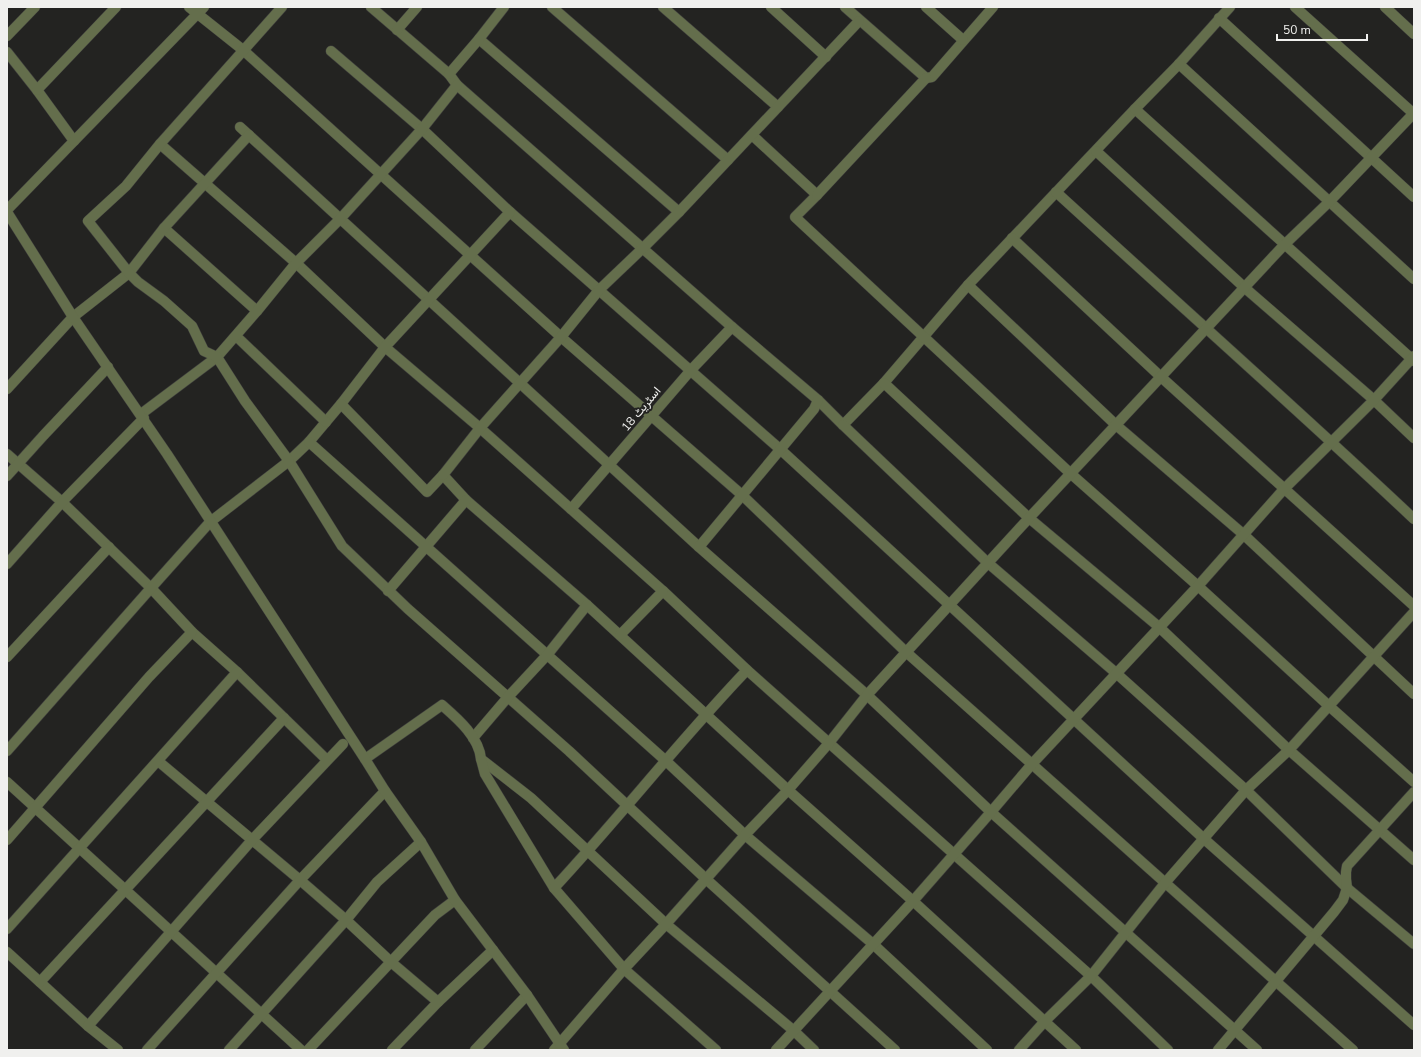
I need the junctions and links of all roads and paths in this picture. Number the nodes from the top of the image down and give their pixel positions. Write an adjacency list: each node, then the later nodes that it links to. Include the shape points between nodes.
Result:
1 (35, 7): 22 (street)
2 (116, 7): 33 (street)
3 (189, 7): 17 (street)
4 (282, 7): 25 (street)
5 (371, 7): 20 (street)
6 (417, 7): 20 (street)
7 (504, 7): 23 (street)
8 (552, 7): 45 (street)
9 (663, 7): 34 (street)
10 (771, 7): 28 (street)
11 (845, 7): 19 (street)
12 (926, 7): 24 (street)
13 (994, 7): 24 (street)
14 (1230, 7): 18 (street)
15 (1295, 7): 36 (street)
16 (1385, 7): 21 (street)
17 (201, 11): 25 (street); 41 (street)
18 (1219, 18): 29 (street); 44 (street)
19 (859, 21): 28 (street); 31 (street)
20 (397, 30): 30 (street)
21 (1414, 34)
22 (7, 36)
23 (479, 39): 30 (street); 54 (street)
24 (964, 40): 31 (street, via 932,77)
25 (243, 50): 42 (street); 46 (street)
26 (331, 50): 38 (street)
27 (7, 52): 33 (street)
28 (826, 57): 34 (street)
29 (1179, 64): 35 (street); 51 (street)
30 (449, 74): 32 (street)
31 (926, 78): 49 (street)
32 (457, 85): 38 (street); 59 (street)
33 (37, 90): 41 (street)
34 (778, 107): 40 (street)
35 (1135, 109): 43 (street); 58 (street)
36 (1414, 114): 44 (street)
37 (240, 126): 39 (street)
38 (422, 129): 46 (street); 53 (street)
39 (249, 135): 47 (street); 55 (street)
40 (752, 135): 45 (street); 49 (street)
41 (74, 141): 52 (street)
42 (160, 144): 47 (street); 62 (street, via 126,186 88,221)
43 (1096, 151): 48 (street); 65 (street)
44 (1370, 158): 50 (street); 51 (street)
45 (728, 160): 54 (street)
46 (380, 175): 55 (street); 60 (street)
47 (205, 183): 56 (street); 61 (street)
48 (1056, 192): 57 (street); 71 (street)
49 (817, 194): 73 (street, via 795,217)
50 (1414, 197)
51 (1329, 202): 58 (street); 63 (street)
52 (7, 211): 69 (street)
53 (510, 212): 60 (street); 66 (street)
54 (679, 212): 59 (street)
55 (341, 218): 61 (street); 67 (street)
56 (164, 228): 62 (street); 68 (street)
57 (1012, 238): 64 (street); 80 (street)
58 (1284, 245): 65 (street); 77 (street)
59 (643, 248): 66 (street); 70 (street)
60 (470, 255): 67 (street); 74 (street)
61 (296, 263): 68 (street); 75 (street)
62 (129, 273): 69 (street); 76 (street, via 192,326 204,351)
63 (1414, 279)
64 (968, 285): 73 (street); 91 (street)
65 (1245, 288): 71 (street); 85 (street)
66 (599, 290): 74 (street); 79 (street)
67 (430, 300): 75 (street); 81 (street)
68 (257, 311): 72 (street)
69 (73, 317): 78 (street); 83 (street)
70 (732, 327): 79 (street, اسٹریٹ 18); 84 (street)
71 (1206, 329): 80 (street); 94 (street)
72 (236, 336): 76 (street); 89 (street)
73 (923, 336): 82 (street); 101 (street)
74 (561, 337): 81 (street); 88 (street)
75 (385, 347): 86 (street); 92 (street)
76 (217, 357): 87 (street); 98 (street, via 245,401)
77 (1413, 359): 85 (street)
78 (108, 367): 87 (street); 99 (street)
79 (691, 370): 88 (street, اسٹریٹ 18); 96 (street)
80 (1161, 377): 91 (street); 104 (street)
81 (520, 382): 92 (street); 100 (street)
82 (884, 383): 90 (street); 109 (street)
83 (7, 389)
84 (818, 400): 90 (street); 96 (street, via 814,409)
85 (1374, 400): 93 (street); 94 (street)
86 (340, 404): 89 (street); 102 (street, via 427,492)
87 (142, 416): 107 (street); 111 (street)
88 (652, 416): 100 (street, اسٹریٹ 18); 105 (street)
89 (326, 422): 95 (street)
90 (843, 425): 116 (street)
91 (1116, 425): 101 (street); 112 (street)
92 (480, 428): 102 (street); 108 (street)
93 (1414, 438)
94 (1331, 441): 104 (street); 110 (street)
95 (309, 442): 98 (street); 114 (street)
96 (780, 450): 105 (street); 123 (street)
97 (7, 454): 99 (street)
98 (289, 461): 111 (street); 120 (street, via 342,546)
99 (18, 464): 103 (street); 107 (street)
100 (610, 465): 108 (street, اسٹریٹ 18); 115 (street)
101 (1070, 473): 109 (street); 118 (street)
102 (443, 475): 106 (street)
103 (7, 476)
104 (1284, 489): 112 (street); 124 (street)
105 (742, 496): 115 (street); 129 (street)
106 (466, 500): 114 (street); 122 (street)
107 (62, 502): 113 (street); 117 (street)
108 (571, 509): 121 (street)
109 (1029, 518): 116 (street); 126 (street)
110 (1414, 519)
111 (210, 522): 119 (street); 148 (street)
112 (1242, 534): 118 (street); 132 (street)
113 (109, 547): 119 (street); 131 (street)
114 (427, 547): 120 (street); 130 (street)
115 (699, 547): 137 (street)
116 (988, 563): 123 (street); 135 (street)
117 (7, 564)
118 (1198, 586): 126 (street); 139 (street)
119 (151, 588): 127 (street); 147 (street)
120 (388, 590): 138 (street)
121 (663, 591): 128 (street); 133 (street)
122 (587, 605): 128 (street); 130 (street)
123 (949, 605): 129 (street); 142 (street)
124 (1414, 606)
125 (1414, 612): 132 (street)
126 (1159, 627): 135 (street); 146 (street)
127 (192, 632): 134 (street); 162 (street, via 149,677)
128 (620, 635): 140 (street)
129 (906, 652): 137 (street); 153 (street)
130 (548, 654): 138 (street); 152 (street)
131 (7, 657)
132 (1374, 657): 136 (street); 139 (street)
133 (747, 670): 140 (street); 144 (street)
134 (237, 672): 141 (street); 151 (street)
135 (1116, 673): 142 (street); 157 (street)
136 (1414, 694)
137 (867, 695): 144 (street); 163 (street)
138 (508, 697): 143 (street); 161 (street)
139 (1329, 706): 146 (street); 155 (street)
140 (705, 714): 152 (street); 156 (street)
141 (284, 718): 150 (street); 160 (street)
142 (1073, 719): 153 (street); 166 (street)
143 (473, 738): 148 (street, via 442,705); 149 (street, via 480,750)
144 (829, 743): 156 (street); 172 (street)
145 (343, 744): 150 (street)
146 (1289, 750): 157 (street); 164 (street)
147 (7, 752)
148 (365, 759): 158 (street)
149 (481, 759): 171 (street, via 530,798); 177 (street, via 485,774)
150 (327, 760): 168 (street)
151 (158, 761): 160 (street); 170 (street)
152 (666, 761): 161 (street); 165 (street)
153 (1032, 764): 163 (street); 176 (street)
154 (7, 782): 162 (street)
155 (1414, 782)
156 (788, 790): 165 (street); 181 (street)
157 (1246, 790): 166 (street); 178 (street)
158 (385, 792): 169 (street); 175 (street)
159 (1414, 792): 164 (street)
160 (207, 801): 168 (street); 179 (street)
161 (627, 805): 171 (street); 174 (street)
162 (36, 808): 167 (street); 170 (street)
163 (991, 812): 172 (street); 186 (street)
164 (1379, 830): 173 (street); 178 (street, via 1347,866)
165 (745, 835): 174 (street); 188 (street)
166 (1204, 838): 176 (street); 187 (street)
167 (7, 840)
168 (252, 840): 175 (street); 185 (street)
169 (421, 842): 180 (street); 182 (street, via 377,882)
170 (80, 848): 179 (street); 184 (street)
171 (588, 851): 177 (street); 183 (street)
172 (954, 855): 181 (street); 195 (street)
173 (1414, 860)
174 (706, 879): 183 (street); 198 (street)
175 (300, 880): 182 (street); 194 (street)
176 (1165, 884): 186 (street); 196 (street)
177 (554, 888): 193 (street)
178 (1347, 888): 187 (street, via 1343,900); 189 (street)
179 (125, 890): 185 (street); 197 (street)
180 (455, 900): 190 (street); 192 (street, via 435,915)
181 (913, 901): 188 (street); 202 (street)
182 (346, 920): 192 (street); 201 (street)
183 (666, 924): 193 (street); 205 (street)
184 (7, 929)
185 (172, 932): 194 (street); 204 (street)
186 (1127, 933): 195 (street); 206 (street)
187 (1315, 936): 196 (street); 203 (street)
188 (873, 944): 198 (street); 219 (street)
189 (1414, 944)
190 (493, 950): 199 (street); 200 (street)
191 (7, 952): 197 (street)
192 (391, 962): 200 (street); 212 (street)
193 (624, 969): 207 (street); 215 (street)
194 (216, 972): 201 (street); 209 (street)
195 (1091, 976): 202 (street); 222 (street)
196 (1275, 980): 206 (street); 225 (street)
197 (40, 982): 204 (street)
198 (830, 991): 205 (street); 218 (street)
199 (527, 995): 207 (street); 214 (street)
200 (438, 1002): 213 (street)
201 (262, 1014): 210 (street); 211 (street)
202 (1046, 1021): 220 (street); 221 (street)
203 (1414, 1025)
204 (88, 1026): 208 (street)
205 (793, 1030): 216 (street); 217 (street)
206 (1234, 1030): 223 (street); 224 (street)
207 (559, 1048)
208 (118, 1050)
209 (147, 1050)
210 (229, 1050)
211 (301, 1050)
212 (308, 1050)
213 (392, 1050)
214 (475, 1050)
215 (716, 1050)
216 (776, 1050)
217 (814, 1050)
218 (895, 1050)
219 (987, 1050)
220 (1019, 1050)
221 (1076, 1050)
222 (1168, 1050)
223 (1218, 1050)
224 (1257, 1050)
225 (1353, 1050)

